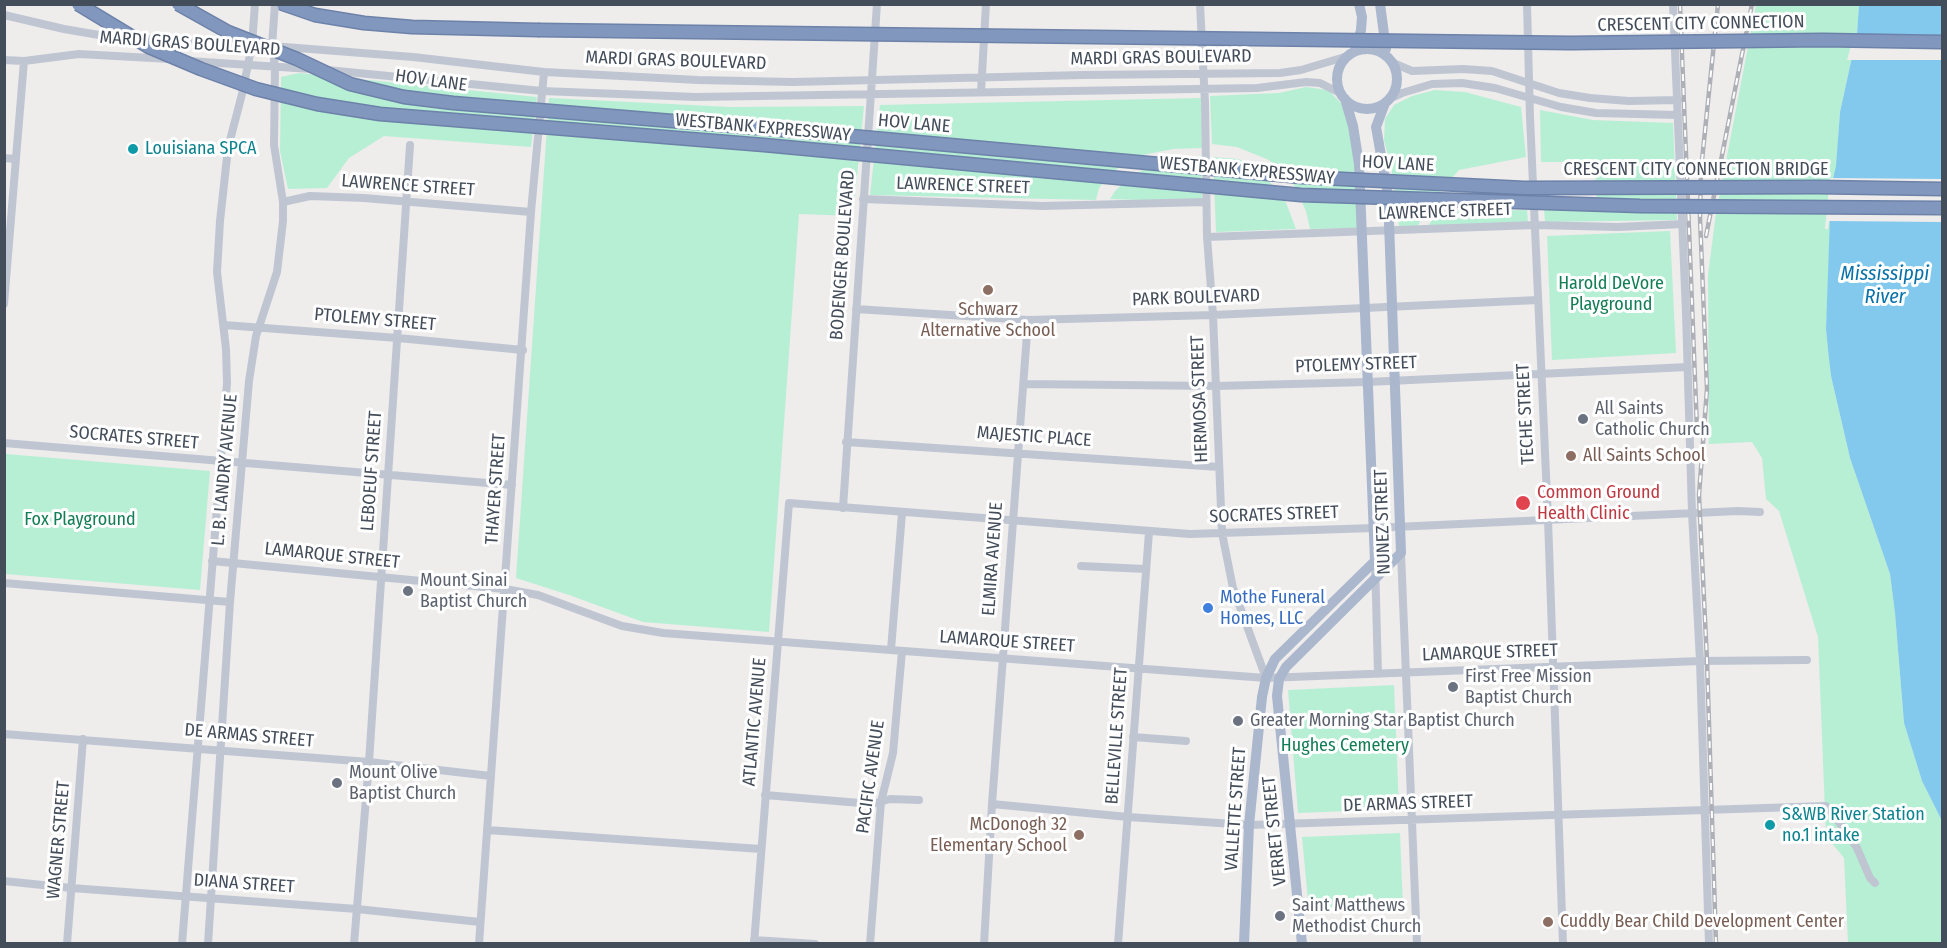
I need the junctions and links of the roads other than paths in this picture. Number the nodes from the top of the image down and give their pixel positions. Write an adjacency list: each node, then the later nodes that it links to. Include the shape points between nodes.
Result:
1 (78, 4): 46 (highway, WESTBANK EXPRESSWAY, bridge, via 148,47 201,69 256,89 380,114 1301,195 1466,202)
2 (178, 4): 40 (highway, HOV LANE, bridge, via 228,32 350,84 404,98 1302,177)
3 (255, 4): 15 (street, L. B. LANDRY AVENUE)
4 (275, 4): 16 (street, L. B. LANDRY AVENUE)
5 (283, 4): 14 (highway, CRESCENT CITY CONNECTION, bridge, via 315,15 412,27 1461,42)
6 (877, 4): 26 (street, BODENGER BOULEVARD)
7 (986, 4): 25 (street)
8 (1200, 4): 24 (street, HERMOSA STREET)
9 (1359, 4): 17 (main road, via 1361,30)
10 (1380, 4): 19 (main road)
11 (1527, 4): 27 (street, TECHE STREET)
12 (1673, 4): 34 (street)
13 (4, 15): 15 (street, MARDI GRAS BOULEVARD, via 99,35)
14 (1942, 42)
15 (252, 45): 16 (street, MARDI GRAS BOULEVARD); 21 (street, L. B. LANDRY AVENUE)
16 (272, 46): 22 (street, L. B. LANDRY AVENUE); 23 (street, MARDI GRAS BOULEVARD)
17 (1350, 55): 19 (main road, via 1373,50); 24 (street, MARDI GRAS BOULEVARD, via 1280,73); 32 (main road, via 1338,75)
18 (4, 60): 20 (street, MARDI GRAS BOULEVARD)
19 (1390, 60): 27 (street, via 1412,71 1486,70); 35 (main road, via 1397,82)
20 (24, 61): 21 (street, MARDI GRAS BOULEVARD, via 79,54); 39 (street)
21 (249, 64): 22 (street, MARDI GRAS BOULEVARD); 61 (street, L. B. LANDRY AVENUE, via 224,176 218,272)
22 (274, 66): 29 (street, MARDI GRAS BOULEVARD); 43 (street, L. B. LANDRY AVENUE, via 274,145)
23 (544, 72): 26 (street, MARDI GRAS BOULEVARD, via 698,80); 29 (street, THAYER STREET)
24 (1203, 73): 25 (street, MARDI GRAS BOULEVARD); 28 (street, HERMOSA STREET)
25 (981, 78): 26 (street, MARDI GRAS BOULEVARD); 30 (street)
26 (871, 81): 31 (street, BODENGER BOULEVARD)
27 (1530, 83): 33 (street, TECHE STREET); 34 (street, via 1590,98)
28 (1204, 87): 30 (street, MARDI GRAS BOULEVARD); 32 (street, MARDI GRAS BOULEVARD, via 1257,88 1314,82); 45 (street, HERMOSA STREET)
29 (542, 90): 31 (street, MARDI GRAS BOULEVARD, via 696,97); 47 (street, THAYER STREET)
30 (981, 92): 31 (street, MARDI GRAS BOULEVARD)
31 (870, 95): 42 (street, BODENGER BOULEVARD)
32 (1343, 96): 35 (main road, via 1362,108); 51 (main road, NUNEZ STREET, via 1358,152)
33 (1530, 99): 35 (street, via 1495,88 1446,83 1417,87); 36 (street, via 1596,113); 49 (street, TECHE STREET)
34 (1678, 100): 36 (street)
35 (1387, 101): 50 (main road, NUNEZ STREET, via 1376,127 1388,195)
36 (1678, 115): 48 (street)
37 (410, 145): 44 (street, LEBOEUF STREET)
38 (4, 158): 39 (street)
39 (15, 159): 53 (street)
40 (1450, 185): 41 (highway, CRESCENT CITY CONNECTION BRIDGE, bridge)
41 (1942, 189)
42 (863, 199): 45 (street, LAWRENCE STREET, via 1042,206); 58 (street, BODENGER BOULEVARD)
43 (283, 202): 44 (street, LAWRENCE STREET, via 310,196); 62 (street, L. B. LANDRY AVENUE, via 277,272)
44 (408, 202): 47 (street, LAWRENCE STREET); 63 (street, LEBOEUF STREET)
45 (1206, 202): 52 (street, HERMOSA STREET)
46 (1942, 208)
47 (531, 212): 64 (street, THAYER STREET)
48 (1683, 224): 49 (street, LAWRENCE STREET); 65 (street)
49 (1535, 225): 50 (street, LAWRENCE STREET); 54 (street, TECHE STREET)
50 (1389, 230): 51 (street, LAWRENCE STREET); 56 (main road, NUNEZ STREET)
51 (1362, 231): 52 (street, LAWRENCE STREET); 57 (main road, NUNEZ STREET)
52 (1207, 237): 59 (street, HERMOSA STREET)
53 (5, 295): 55 (street)
54 (1538, 300): 56 (street, PARK BOULEVARD); 66 (street, TECHE STREET)
55 (4, 304)
56 (1392, 306): 57 (street, PARK BOULEVARD); 67 (main road, NUNEZ STREET)
57 (1365, 308): 59 (street, PARK BOULEVARD); 68 (main road, NUNEZ STREET)
58 (856, 309): 60 (street, PARK BOULEVARD); 71 (street, BODENGER BOULEVARD)
59 (1213, 315): 60 (street, PARK BOULEVARD); 70 (street, HERMOSA STREET)
60 (1029, 320): 69 (street, ELMIRA AVENUE)
61 (224, 325): 62 (street, PTOLEMY STREET); 74 (street, L. B. LANDRY AVENUE, via 227,383)
62 (258, 327): 63 (street, PTOLEMY STREET); 75 (street, L. B. LANDRY AVENUE)
63 (398, 338): 64 (street, PTOLEMY STREET); 77 (street, LEBOEUF STREET)
64 (523, 350): 78 (street, THAYER STREET)
65 (1688, 367): 66 (street, PTOLEMY STREET); 83 (street)
66 (1541, 373): 67 (street, PTOLEMY STREET); 85 (street, TECHE STREET)
67 (1395, 380): 68 (street, PTOLEMY STREET); 86 (main road, NUNEZ STREET)
68 (1368, 382): 70 (street, PTOLEMY STREET); 87 (main road, NUNEZ STREET)
69 (1024, 384): 70 (street, PTOLEMY STREET); 73 (street, ELMIRA AVENUE)
70 (1216, 386): 76 (street, HERMOSA STREET)
71 (846, 442): 73 (street, MAJESTIC PLACE); 80 (street, BODENGER BOULEVARD)
72 (4, 443): 74 (street, SOCRATES STREET)
73 (1018, 452): 76 (street, MAJESTIC PLACE); 84 (street, ELMIRA AVENUE)
74 (220, 462): 75 (street, SOCRATES STREET); 91 (street, L. B. LANDRY AVENUE)
75 (241, 464): 77 (street, SOCRATES STREET); 93 (street, L. B. LANDRY AVENUE)
76 (1219, 467): 89 (street, HERMOSA STREET)
77 (389, 474): 78 (street, SOCRATES STREET); 96 (street, LEBOEUF STREET)
78 (512, 485): 99 (street, THAYER STREET)
79 (789, 503): 80 (street, SOCRATES STREET); 102 (street, ATLANTIC AVENUE)
80 (843, 508): 82 (street, SOCRATES STREET)
81 (1760, 512): 83 (street, SOCRATES STREET)
82 (902, 513): 84 (street, SOCRATES STREET); 103 (street)
83 (1692, 513): 85 (street, SOCRATES STREET); 106 (street)
84 (1012, 519): 88 (street, SOCRATES STREET); 105 (street, ELMIRA AVENUE)
85 (1548, 519): 86 (street, SOCRATES STREET); 108 (street, TECHE STREET)
86 (1400, 527): 87 (street, SOCRATES STREET); 90 (main road, NUNEZ STREET)
87 (1374, 528): 89 (street, SOCRATES STREET); 92 (main road, NUNEZ STREET)
88 (1149, 532): 89 (street, SOCRATES STREET); 95 (street, BELLEVILLE STREET)
89 (1222, 533): 112 (street, HERMOSA STREET, via 1233,588)
90 (1401, 553): 97 (main road); 110 (street, NUNEZ STREET)
91 (212, 561): 93 (street, LAMARQUE STREET); 100 (street, L. B. LANDRY AVENUE)
92 (1375, 561): 97 (street, NUNEZ STREET); 112 (main road, via 1275,659)
93 (233, 563): 96 (street, LAMARQUE STREET); 101 (street, L. B. LANDRY AVENUE)
94 (1081, 566): 95 (street)
95 (1146, 569): 109 (street, BELLEVILLE STREET)
96 (381, 578): 99 (street, LAMARQUE STREET); 120 (street, LEBOEUF STREET)
97 (1375, 578): 111 (street, NUNEZ STREET); 113 (main road, via 1286,667)
98 (4, 583): 100 (street)
99 (505, 589): 102 (street, LAMARQUE STREET, via 554,600 622,626); 121 (street, THAYER STREET)
100 (210, 600): 101 (street); 118 (street, L. B. LANDRY AVENUE)
101 (230, 602): 119 (street, L. B. LANDRY AVENUE)
102 (779, 642): 103 (street, LAMARQUE STREET); 122 (street, ATLANTIC AVENUE)
103 (891, 650): 104 (street, LAMARQUE STREET)
104 (902, 651): 105 (street, LAMARQUE STREET); 124 (street, PACIFIC AVENUE, via 893,753)
105 (1004, 658): 109 (street, LAMARQUE STREET); 125 (street, ELMIRA AVENUE)
106 (1700, 660): 107 (street, LAMARQUE STREET); 108 (street, LAMARQUE STREET); 126 (street)
107 (1807, 660)
108 (1552, 667): 110 (street, LAMARQUE STREET); 127 (street, TECHE STREET)
109 (1138, 668): 112 (street, LAMARQUE STREET); 115 (street, BELLEVILLE STREET)
110 (1404, 673): 111 (street, LAMARQUE STREET); 129 (street, NUNEZ STREET)
111 (1378, 674): 113 (street, LAMARQUE STREET)
112 (1266, 678): 113 (street, LAMARQUE STREET); 130 (main road, VALLETTE STREET)
113 (1279, 679): 131 (main road, VERRET STREET, via 1277,696)
114 (4, 734): 116 (street, DE ARMAS STREET)
115 (1133, 737): 117 (street); 128 (street, BELLEVILLE STREET)
116 (83, 739): 118 (street, DE ARMAS STREET); 136 (street, WAGNER STREET)
117 (1186, 741)
118 (198, 748): 119 (street, DE ARMAS STREET); 137 (street, L. B. LANDRY AVENUE)
119 (222, 750): 120 (street, DE ARMAS STREET); 138 (street, L. B. LANDRY AVENUE)
120 (369, 762): 121 (street, DE ARMAS STREET); 139 (street, LEBOEUF STREET)
121 (491, 776): 132 (street, THAYER STREET)
122 (765, 795): 124 (street); 133 (street, ATLANTIC AVENUE)
123 (919, 800): 124 (street)
124 (881, 802): 148 (street, PACIFIC AVENUE)
125 (992, 804): 128 (street, DE ARMAS STREET); 149 (street, ELMIRA AVENUE)
126 (1705, 809): 127 (street, DE ARMAS STREET); 135 (street, DE ARMAS STREET, via 1826,806 1857,848); 155 (street)
127 (1559, 815): 129 (street, DE ARMAS STREET); 154 (street, TECHE STREET)
128 (1128, 817): 130 (street, DE ARMAS STREET); 150 (street, BELLEVILLE STREET)
129 (1411, 820): 131 (street, DE ARMAS STREET); 153 (street, NUNEZ STREET)
130 (1250, 825): 131 (street, DE ARMAS STREET); 151 (main road, VALLETTE STREET)
131 (1291, 825): 152 (main road, VERRET STREET)
132 (487, 830): 133 (street); 140 (street, THAYER STREET)
133 (761, 849): 141 (street, ATLANTIC AVENUE)
134 (4, 881): 136 (street, DIANA STREET)
135 (1875, 883)
136 (71, 888): 137 (street, DIANA STREET); 142 (street, WAGNER STREET)
137 (185, 896): 138 (street, DIANA STREET); 143 (street, L. B. LANDRY AVENUE)
138 (212, 898): 139 (street, DIANA STREET); 144 (street, L. B. LANDRY AVENUE)
139 (357, 909): 140 (street, DIANA STREET); 145 (street, LEBOEUF STREET)
140 (480, 922): 146 (street, THAYER STREET)
141 (754, 942): 147 (street)
142 (67, 944)
143 (182, 944)
144 (208, 944)
145 (354, 944)
146 (479, 944)
147 (815, 944)
148 (870, 944)
149 (984, 944)
150 (1118, 944)
151 (1244, 944)
152 (1302, 944)
153 (1417, 944)
154 (1563, 944)
155 (1709, 944)

